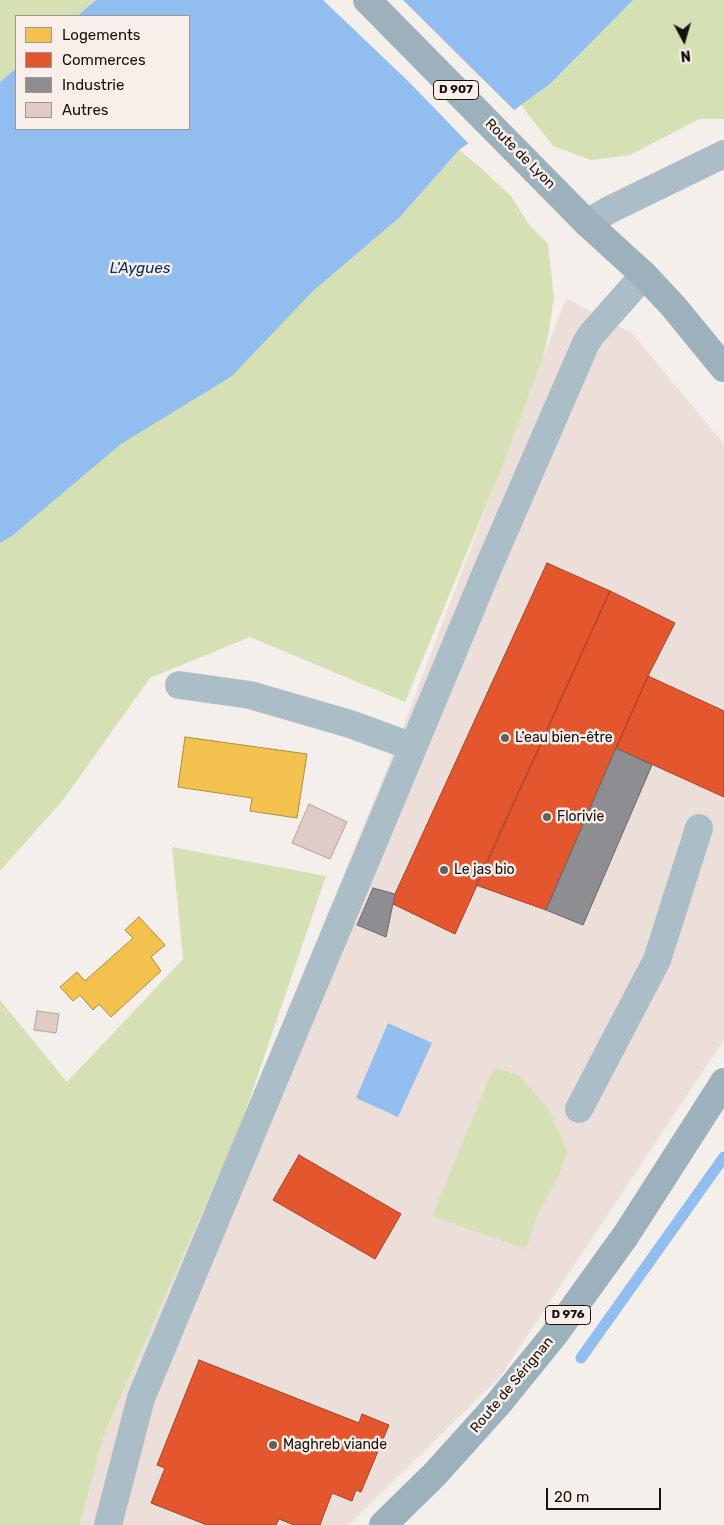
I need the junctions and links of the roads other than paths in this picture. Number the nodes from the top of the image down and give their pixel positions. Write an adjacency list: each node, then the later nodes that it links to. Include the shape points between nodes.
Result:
1 (367, 0): 3 (main road, Route de Lyon / D 907)
2 (724, 154): 3 (street)
3 (587, 223): 4 (main road, Route de Lyon / D 907)
4 (644, 275): 5 (main road, Route de Lyon / D 907); 9 (street, via 586,343)
5 (674, 307): 6 (main road, Route de Lyon / D 907); 7 (main road, Route de Lyon / D 907)
6 (724, 340)
7 (724, 368)
8 (179, 685): 9 (street, via 250,694)
9 (413, 747): 13 (street, via 141,1398)
10 (699, 828): 12 (street, via 657,960)
11 (724, 1082): 14 (main road, Route de Sérignan / D 976, via 626,1235 554,1335 448,1460)
12 (579, 1109)
13 (108, 1525)
14 (383, 1525)

